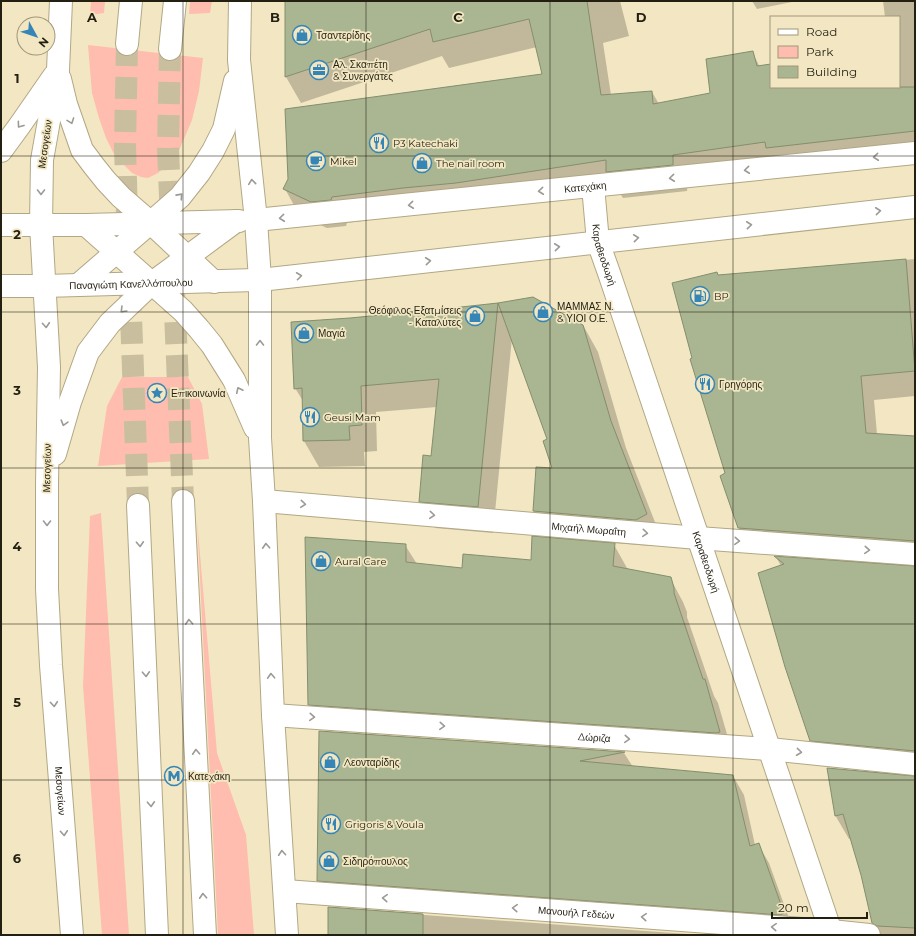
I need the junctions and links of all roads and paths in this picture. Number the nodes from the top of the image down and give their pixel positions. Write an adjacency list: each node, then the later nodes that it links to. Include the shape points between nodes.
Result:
1 (61, 1): 8 (main road, Μεσογείων)
2 (131, 1): 5 (main road)
3 (175, 1): 6 (main road)
4 (240, 1): 7 (main road)
5 (127, 44)
6 (170, 49)
7 (239, 60): 13 (main road, one-way to 7); 14 (main road, one-way to 7, via 180,197 213,151 224,129)
8 (58, 70): 9 (main road, one-way to 9); 14 (main road, one-way to 14, via 66,104 82,150 106,181); 16 (main road, Μεσογείων, one-way to 16, via 42,160)
9 (1, 151)
10 (915, 153): 11 (main road, Κατεχάκη, one-way to 11)
11 (593, 186): 13 (main road, Κατεχάκη, one-way to 13); 18 (main road, Καραθεοδωρή)
12 (915, 207): 18 (main road, one-way to 12)
13 (246, 220): 14 (main road); 20 (main road); 21 (main road)
14 (152, 223): 17 (main road); 19 (main road); 20 (main road)
15 (1, 225): 16 (main road)
16 (41, 225): 17 (main road); 26 (main road, Μεσογείων)
17 (86, 225): 19 (main road)
18 (598, 242): 21 (main road, one-way to 18); 32 (main road, Καραθεοδωρή)
19 (117, 252): 23 (main road); 24 (main road)
20 (188, 257): 22 (main road); 23 (main road)
21 (260, 280): 22 (main road, Παναγιώτη Κανελλόπουλου); 27 (main road, one-way to 21)
22 (214, 282): 23 (main road, Παναγιώτη Κανελλόπουλου)
23 (152, 283): 24 (main road, Παναγιώτη Κανελλόπουλου); 27 (main road, one-way to 23, via 234,380 212,345 183,311); 28 (main road, one-way to 28, via 110,323 88,352 70,402)
24 (78, 285): 26 (main road, Παναγιώτη Κανελλόπουλου)
25 (1, 286): 26 (main road, Παναγιώτη Κανελλόπουλου)
26 (44, 286): 28 (main road, Μεσογείων, one-way to 28, via 49,367)
27 (260, 438): 30 (main road)
28 (47, 484): 39 (main road, Μεσογείων, one-way to 39, via 47,589 51,665)
29 (183, 501): 41 (main road, one-way to 29)
30 (264, 501): 32 (main road, Μιχαήλ Μωραΐτη, one-way to 32); 34 (main road, one-way to 30)
31 (138, 506): 40 (main road, one-way to 40)
32 (698, 538): 33 (main road, Μιχαήλ Μωραΐτη, one-way to 33); 35 (main road, Καραθεοδωρή)
33 (915, 554)
34 (273, 715): 35 (main road, Δώριζα, one-way to 35); 37 (main road, one-way to 34)
35 (769, 749): 36 (main road, Δώριζα, one-way to 36); 38 (main road, Καραθεοδωρή)
36 (915, 764)
37 (285, 892): 38 (main road, Μανουήλ Γεδεών, one-way to 37); 42 (main road)
38 (831, 933): 43 (main road, Μανουήλ Γεδεών)
39 (72, 935)
40 (157, 935)
41 (205, 935)
42 (287, 935)
43 (869, 935)

